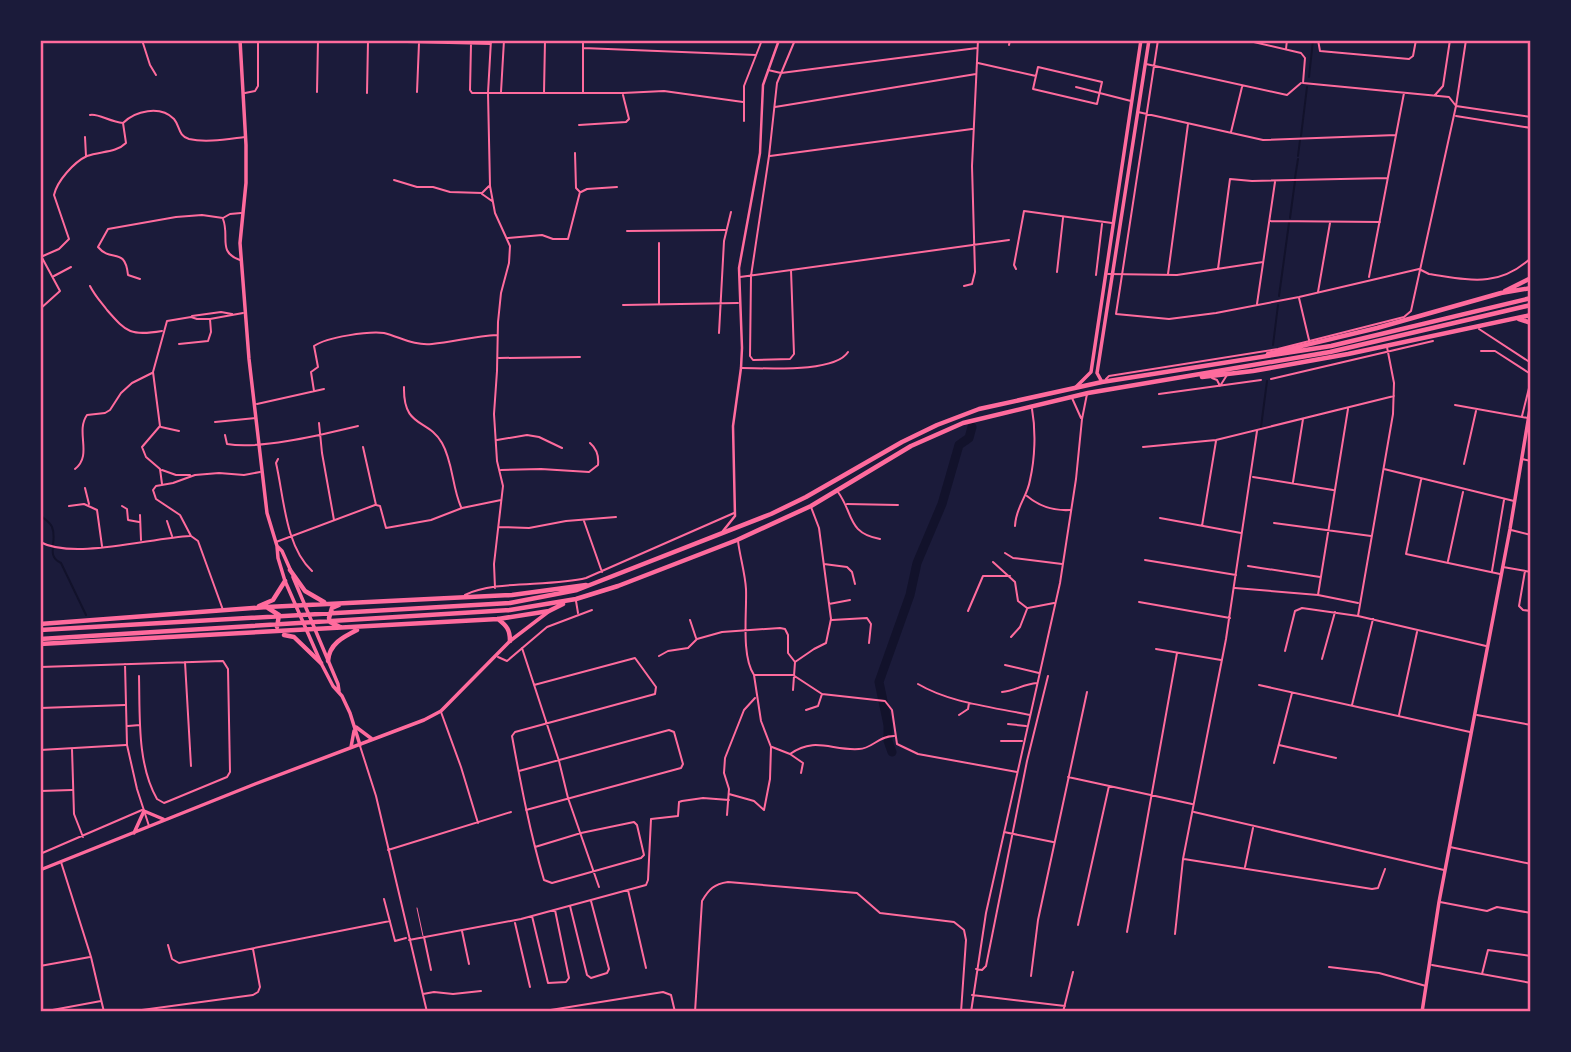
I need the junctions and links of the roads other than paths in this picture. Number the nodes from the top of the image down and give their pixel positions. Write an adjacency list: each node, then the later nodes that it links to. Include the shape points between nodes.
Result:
1 (142, 40): 38 (street)
2 (240, 40): 52 (main road)
3 (258, 40): 52 (street, via 258,86)
4 (320, 40): 22 (street); 43 (street)
5 (504, 40): 48 (street)
6 (545, 40): 53 (street)
7 (583, 40): 28 (street)
8 (762, 40): 31 (street)
9 (779, 40): 35 (street)
10 (795, 40): 36 (street)
11 (978, 40): 29 (street)
12 (1010, 40): 27 (street)
13 (1141, 40): 55 (main road)
14 (1149, 40): 33 (main road)
15 (1158, 40): 34 (street)
16 (1245, 40): 30 (street)
17 (1287, 40): 30 (street)
18 (1318, 40): 19 (street, via 1320,51 1409,59)
19 (1416, 40)
20 (1450, 40): 54 (street, via 1443,86)
21 (1466, 40): 57 (street)
22 (368, 41): 23 (street); 45 (street)
23 (419, 42): 24 (street); 46 (street)
24 (440, 42): 26 (street)
25 (491, 42): 26 (street); 47 (street)
26 (471, 44): 47 (street, via 470,90)
27 (1009, 45)
28 (583, 48): 31 (street); 49 (street)
29 (977, 48): 32 (street); 36 (street)
30 (1286, 48): 40 (street, via 1305,58)
31 (755, 55): 56 (street)
32 (976, 62): 37 (street); 39 (street)
33 (1145, 64): 34 (street); 59 (main road)
34 (1155, 66): 41 (street); 60 (street)
35 (767, 70): 36 (street); 117 (street, via 760,153)
36 (781, 73): 58 (street)
37 (976, 74): 58 (street); 69 (street)
38 (156, 75)
39 (1036, 76): 51 (street, via 1038,67 1102,82); 51 (street, via 1033,89 1097,104)
40 (1303, 83): 41 (street, via 1287,95); 44 (street)
41 (1242, 85): 70 (street)
42 (1076, 87): 51 (street)
43 (317, 92)
44 (1404, 92): 54 (street); 71 (street)
45 (367, 93)
46 (417, 93)
47 (488, 93): 48 (street); 80 (street)
48 (501, 93): 53 (street)
49 (583, 93): 50 (street); 53 (street)
50 (623, 93): 56 (street, via 664,91); 67 (street, via 626,122)
51 (1100, 93): 55 (street)
52 (244, 94): 73 (main road)
53 (544, 94)
54 (1434, 95): 57 (street, via 1450,97)
55 (1132, 101): 93 (main road)
56 (743, 102): 64 (street)
57 (1456, 106): 62 (street); 63 (street)
58 (774, 107): 76 (street)
59 (1137, 112): 60 (street); 111 (main road)
60 (1147, 114): 66 (street); 112 (street)
61 (90, 115): 65 (street)
62 (1454, 116): 68 (street); 105 (street)
63 (1531, 117)
64 (744, 121)
65 (123, 123): 73 (street, via 140,113 163,112 177,122 185,138); 75 (street, via 126,143 121,148)
66 (1188, 124): 70 (street); 114 (street)
67 (579, 125)
68 (1531, 128)
69 (973, 129): 76 (street); 99 (street)
70 (1231, 133): 71 (street, via 1263,140)
71 (1396, 135): 77 (street)
72 (85, 137): 75 (street)
73 (246, 137): 86 (main road)
74 (575, 153): 82 (street)
75 (86, 156): 100 (street, via 54,192 69,239 59,249)
76 (769, 156): 115 (street)
77 (1388, 178): 79 (street); 92 (street)
78 (394, 180): 83 (street, via 450,192)
79 (1275, 181): 89 (street); 107 (street, via 1230,179)
80 (490, 186): 83 (street); 84 (street)
81 (617, 187): 82 (street)
82 (580, 192): 96 (street, via 568,239 542,235)
83 (482, 193): 84 (street)
84 (492, 202): 96 (street)
85 (730, 212): 94 (street)
86 (242, 213): 88 (street); 102 (main road)
87 (1063, 216): 90 (street); 106 (street, via 1023,213); 109 (street)
88 (223, 218): 102 (street, via 226,251); 119 (street, via 176,217 108,229 98,247 122,258 128,275)
89 (1269, 221): 91 (street); 103 (street)
90 (1102, 222): 93 (street); 113 (street)
91 (1330, 222): 92 (street); 124 (street)
92 (1380, 222): 120 (street)
93 (1112, 223): 110 (main road)
94 (726, 230): 95 (street); 128 (street)
95 (627, 231)
96 (507, 238): 145 (street, via 509,263)
97 (1009, 240): 99 (street)
98 (659, 243): 130 (street)
99 (973, 245): 108 (street); 122 (street, via 974,278)
100 (41, 255): 116 (street)
101 (1531, 258): 105 (street, via 1518,269 1489,280 1429,274)
102 (241, 260): 135 (main road)
103 (1263, 262): 107 (street); 133 (street)
104 (71, 267): 116 (street)
105 (1420, 268): 120 (street); 146 (street, via 1411,311 1404,317)
106 (1016, 269)
107 (1218, 269): 114 (street)
108 (791, 270): 115 (street); 161 (street, via 794,354 790,359)
109 (1057, 272)
110 (1105, 274): 111 (street); 176 (main road, via 1091,372)
111 (1112, 274): 112 (street); 173 (main road, via 1097,373)
112 (1123, 274): 114 (street); 133 (street, via 1116,314 1170,319)
113 (1096, 275)
114 (1168, 275)
115 (751, 276): 117 (street); 161 (street)
116 (53, 277): 134 (street, via 60,291)
117 (738, 278): 129 (street)
118 (1531, 278): 125 (highway)
119 (140, 279)
120 (1369, 279): 124 (street)
121 (90, 286): 143 (street, via 125,329)
122 (964, 286)
123 (1531, 290): 125 (highway)
124 (1318, 292): 126 (street)
125 (1501, 293): 160 (highway)
126 (1299, 297): 133 (street); 146 (street)
127 (1531, 298): 160 (highway, via 1331,346)
128 (719, 303): 129 (street); 130 (street); 144 (street)
129 (739, 303): 164 (street)
130 (660, 304): 131 (street)
131 (623, 305)
132 (1531, 305): 171 (highway, via 1330,352)
133 (1257, 306)
134 (40, 309)
135 (245, 313): 136 (street); 184 (main road)
136 (232, 314): 138 (street); 140 (street)
137 (1531, 315): 139 (highway)
138 (191, 317): 140 (street); 143 (street, via 167,321)
139 (1516, 318): 141 (highway); 142 (highway)
140 (210, 319): 149 (street, via 208,341)
141 (1531, 323)
142 (1477, 327): 148 (street); 150 (highway)
143 (163, 331): 166 (street)
144 (719, 333)
145 (498, 335): 159 (street); 178 (street, via 431,344 365,333 318,343 313,351 318,367 311,372)
146 (1309, 341): 173 (street, via 1109,376)
147 (1433, 341): 155 (street)
148 (1501, 343): 151 (street); 153 (street)
149 (180, 344)
150 (1387, 345): 155 (street); 167 (highway)
151 (1511, 350): 156 (street); 158 (street)
152 (1481, 351): 153 (street)
153 (1495, 351): 158 (street)
154 (848, 352): 165 (street, via 823,365)
155 (1388, 352): 169 (street); 181 (street)
156 (1520, 355): 162 (street); 163 (street)
157 (580, 357): 159 (street)
158 (1506, 357): 162 (street)
159 (498, 358): 203 (street)
160 (1244, 359): 173 (highway)
161 (753, 360): 165 (street)
162 (1514, 363): 170 (street)
163 (1531, 363)
164 (741, 368): 165 (street); 241 (street, via 733,426)
165 (753, 368)
166 (153, 372): 196 (street); 213 (street, via 132,383 110,410 87,415 83,421 84,457)
167 (1228, 374): 168 (highway); 174 (street)
168 (1209, 376): 171 (highway); 174 (street)
169 (1271, 379)
170 (1531, 379): 189 (street)
171 (1168, 380): 179 (highway)
172 (1261, 380): 174 (street)
173 (1102, 382): 176 (highway)
174 (1220, 386): 180 (street)
175 (404, 387): 238 (street, via 404,401 413,419 435,434 445,450)
176 (1076, 387): 249 (highway, via 979,409 937,425 806,497)
177 (324, 389): 178 (street)
178 (314, 391): 184 (street)
179 (1087, 393): 182 (highway); 193 (street)
180 (1159, 394)
181 (1394, 396): 187 (street); 215 (street)
182 (1071, 397): 185 (highway); 193 (street)
183 (1531, 403): 190 (main road)
184 (255, 404): 191 (main road)
185 (1032, 405): 225 (highway, via 936,433); 227 (street, via 1037,434)
186 (1455, 405): 188 (street)
187 (1349, 408): 192 (street); 226 (street)
188 (1476, 410): 189 (street); 212 (street)
189 (1521, 417): 190 (street)
190 (1530, 417): 210 (main road)
191 (257, 418): 194 (street); 205 (main road)
192 (1303, 418): 199 (street); 221 (street)
193 (1082, 419): 239 (street)
194 (215, 422)
195 (319, 423): 201 (street)
196 (160, 426): 198 (street); 214 (street, via 142,447)
197 (358, 426): 201 (street)
198 (179, 431)
199 (1257, 431): 202 (street); 219 (street)
200 (225, 435): 205 (street, via 230,445)
201 (320, 435): 205 (street); 246 (street)
202 (1216, 440): 207 (street); 251 (street)
203 (496, 441): 208 (street, via 527,435); 216 (street)
204 (590, 443): 216 (street, via 598,465 589,472)
205 (259, 444): 217 (main road)
206 (363, 447): 233 (street)
207 (1143, 447)
208 (562, 448)
209 (278, 459): 261 (street)
210 (1521, 459): 211 (street); 230 (main road)
211 (1531, 461)
212 (1464, 464)
213 (75, 469)
214 (160, 469): 218 (street); 222 (street)
215 (1383, 469): 220 (street); 259 (street)
216 (500, 470): 229 (street)
217 (261, 471): 218 (street); 266 (main road)
218 (195, 475): 222 (street)
219 (1251, 476): 221 (street); 255 (street)
220 (1421, 480): 224 (street); 271 (street, via 1406,554)
221 (1293, 483): 226 (street)
222 (162, 484): 258 (street, via 153,491 156,499 180,515)
223 (85, 488): 232 (street)
224 (1463, 490): 228 (street); 271 (street)
225 (837, 491): 231 (street); 237 (highway)
226 (1335, 491): 253 (street)
227 (1026, 494): 239 (street, via 1044,507); 250 (street, via 1016,511)
228 (1504, 499): 230 (street); 279 (street)
229 (502, 500): 238 (street); 252 (street)
230 (1514, 501): 254 (main road)
231 (846, 504): 234 (street); 262 (street, via 855,527)
232 (89, 505): 235 (street); 267 (street, via 97,510)
233 (376, 505): 238 (street, via 386,528 431,520); 246 (street)
234 (898, 505)
235 (69, 506)
236 (122, 506): 247 (street, via 128,520)
237 (811, 506): 263 (highway); 272 (street)
238 (462, 508)
239 (1071, 510): 273 (street)
240 (140, 514): 247 (street)
241 (735, 514): 249 (street); 256 (street); 281 (street)
242 (616, 517): 244 (street)
243 (1160, 518): 251 (street)
244 (583, 519): 252 (street, via 540,527); 281 (street)
245 (167, 520): 260 (street)
246 (334, 521): 261 (street)
247 (139, 522): 264 (street)
248 (1275, 523): 253 (street)
249 (744, 525): 256 (highway)
250 (1015, 526)
251 (1202, 526): 255 (street)
252 (499, 527): 289 (street)
253 (1329, 530): 259 (street); 285 (street)
254 (1510, 530): 257 (street); 275 (main road)
255 (1243, 533): 283 (street)
256 (719, 535): 287 (highway)
257 (1531, 535)
258 (191, 536): 260 (street); 308 (street, via 198,541)
259 (1372, 536): 297 (street)
260 (173, 537): 264 (street)
261 (292, 537): 266 (street); 277 (street)
262 (880, 539)
263 (737, 540): 293 (highway); 327 (street, via 746,588)
264 (141, 541): 267 (street)
265 (40, 542): 267 (street, via 76,550)
266 (277, 544): 276 (main road); 286 (main road)
267 (102, 547)
268 (1005, 553): 273 (street)
269 (1145, 560): 283 (street)
270 (993, 562): 284 (street)
271 (1448, 562): 279 (street)
272 (823, 564): 288 (street, via 847,567); 300 (street)
273 (1063, 564): 295 (street)
274 (1248, 566): 285 (street)
275 (1503, 567): 278 (street); 282 (main road)
276 (290, 570): 298 (highway, via 313,598); 301 (main road)
277 (312, 571)
278 (1525, 571): 280 (street); 311 (street, via 1519,606)
279 (1492, 572): 282 (street)
280 (1531, 572)
281 (603, 573): 289 (street, via 564,583)
282 (1501, 574): 335 (main road)
283 (1236, 575): 290 (street)
284 (1010, 576): 306 (street, via 1018,601); 310 (street, via 982,576)
285 (1321, 577): 291 (street)
286 (285, 581): 302 (main road); 305 (highway, via 272,600)
287 (597, 583): 292 (highway); 303 (highway)
288 (855, 584)
289 (495, 588): 292 (street)
290 (1234, 588): 291 (street); 315 (street)
291 (1318, 595): 297 (street)
292 (459, 598): 299 (highway)
293 (573, 600): 303 (highway); 309 (highway); 313 (street)
294 (850, 600): 300 (street)
295 (1056, 603): 306 (street); 351 (street)
296 (1139, 603): 315 (street)
297 (1360, 603): 314 (street)
298 (331, 604): 299 (highway); 301 (highway)
299 (340, 604): 322 (highway, via 332,608 329,618)
300 (828, 604): 319 (street)
301 (303, 605): 302 (highway); 324 (main road)
302 (296, 606): 304 (highway); 326 (main road)
303 (510, 606): 323 (highway); 330 (highway)
304 (267, 607): 305 (highway); 328 (highway, via 276,611 280,621)
305 (252, 608): 308 (highway)
306 (1027, 608): 329 (street, via 1020,628)
307 (592, 610): 313 (street)
308 (223, 611): 320 (highway)
309 (550, 611): 317 (highway); 332 (main road)
310 (968, 611)
311 (1531, 611)
312 (1335, 612): 314 (street); 338 (street, via 1297,608); 342 (street)
313 (579, 614): 336 (street, via 547,626)
314 (1358, 615): 316 (street)
315 (1230, 618): 343 (street)
316 (1373, 619): 325 (street); 369 (street)
317 (498, 620): 321 (highway); 332 (highway, via 510,632)
318 (690, 620): 331 (street)
319 (831, 620): 333 (street, via 867,618); 346 (street, via 826,643)
320 (40, 624)
321 (361, 628): 322 (highway); 345 (highway, via 342,638)
322 (344, 629): 324 (highway)
323 (40, 630)
324 (314, 630): 326 (highway); 345 (main road)
325 (1418, 630): 335 (street); 376 (street)
326 (307, 631): 328 (highway); 348 (main road)
327 (746, 631): 331 (street); 346 (street, via 785,629 788,653); 354 (street)
328 (269, 633): 334 (highway); 348 (highway, via 294,637)
329 (1011, 637)
330 (40, 639)
331 (697, 639): 341 (street, via 691,647)
332 (510, 641): 340 (main road)
333 (869, 642)
334 (40, 644)
335 (1487, 646): 373 (main road)
336 (522, 648): 340 (street, via 507,661); 358 (street)
337 (1156, 649): 339 (street)
338 (1285, 651)
339 (1177, 653): 343 (street); 409 (street)
340 (496, 655): 372 (main road)
341 (659, 656)
342 (1322, 659)
343 (1222, 660): 412 (street)
344 (185, 661): 347 (street); 379 (street, via 220,660 226,664 227,777 164,803 157,799 143,752); 400 (street)
345 (328, 661): 361 (main road)
346 (795, 662): 352 (street)
347 (125, 663): 350 (street); 368 (street)
348 (321, 663): 361 (main road)
349 (1005, 665): 351 (street)
350 (40, 667)
351 (1040, 674): 356 (street)
352 (793, 675): 354 (street); 360 (street); 365 (street)
353 (139, 676): 379 (street)
354 (754, 676): 366 (street)
355 (1048, 676): 425 (street)
356 (1038, 683): 362 (street); 375 (street)
357 (918, 684): 367 (street)
358 (534, 685): 377 (street); 377 (street, via 632,658 656,687 655,694)
359 (1259, 685): 364 (street)
360 (793, 690)
361 (339, 691): 380 (main road)
362 (1002, 692)
363 (1087, 692): 404 (street)
364 (1292, 692): 369 (street); 391 (street)
365 (822, 694): 371 (street, via 818,706); 385 (street, via 885,701 892,710)
366 (756, 697): 392 (street); 408 (street, via 744,710 725,758)
367 (970, 702): 374 (street); 375 (street)
368 (126, 705): 370 (street); 382 (street)
369 (1352, 706): 376 (street)
370 (40, 708)
371 (806, 710)
372 (441, 711): 386 (main road); 419 (street)
373 (1474, 714): 381 (street); 384 (main road)
374 (959, 715)
375 (1030, 715): 383 (street)
376 (1398, 716): 384 (street)
377 (547, 723): 398 (street); 401 (street, via 514,732)
378 (1007, 724): 383 (street)
379 (141, 725): 382 (street)
380 (354, 725): 386 (main road); 390 (main road); 394 (main road)
381 (1531, 725)
382 (127, 726): 389 (street)
383 (1027, 726): 388 (street)
384 (1470, 732): 429 (main road)
385 (894, 736): 396 (street, via 884,736 863,749 805,745); 402 (street, via 897,744 918,754)
386 (374, 740): 390 (main road)
387 (1001, 741): 388 (street)
388 (1023, 741): 402 (street)
389 (127, 745): 393 (street); 413 (street)
390 (360, 745): 394 (main road); 430 (street)
391 (1278, 745): 397 (street); 399 (street)
392 (771, 747): 396 (street); 408 (street, via 764,810)
393 (72, 749): 395 (street); 406 (street)
394 (351, 749): 418 (main road)
395 (40, 750)
396 (790, 754): 403 (street, via 803,763)
397 (1336, 758)
398 (559, 761): 401 (street); 410 (street); 410 (street, via 669,730 674,732 683,764)
399 (1274, 763)
400 (191, 766)
401 (518, 772): 414 (street)
402 (1017, 772): 423 (street)
403 (801, 773)
404 (1068, 777): 405 (street); 427 (street)
405 (1109, 786): 409 (street); 452 (street)
406 (73, 790): 407 (street); 426 (street, via 75,819)
407 (40, 791)
408 (729, 794): 411 (street)
409 (1151, 795): 412 (street); 454 (street)
410 (568, 798): 414 (street); 424 (street)
411 (729, 800): 417 (street); 441 (street, via 682,801 678,816 651,819 648,883)
412 (1193, 804): 415 (street)
413 (144, 810): 418 (main road); 420 (street); 422 (main road); 426 (street)
414 (525, 811): 428 (street)
415 (1192, 811): 421 (street); 432 (street)
416 (511, 812): 419 (street)
417 (727, 815)
418 (164, 820): 420 (main road)
419 (478, 824): 430 (street)
420 (149, 826): 422 (main road)
421 (1253, 827): 435 (street); 439 (street)
422 (134, 832): 433 (main road)
423 (1004, 832): 425 (street); 467 (street)
424 (581, 833): 428 (street); 438 (street); 438 (street, via 637,825 644,852 641,858)
425 (1012, 834): 427 (street); 467 (street, via 986,966)
426 (83, 837): 431 (street)
427 (1054, 842): 471 (street)
428 (535, 847): 438 (street, via 544,880 552,883)
429 (1449, 847): 434 (street); 439 (main road)
430 (387, 850): 457 (street)
431 (40, 854)
432 (1183, 859): 435 (street); 455 (street)
433 (61, 861): 437 (main road); 461 (street)
434 (1531, 864)
435 (1245, 868): 436 (street, via 1378,888)
436 (1385, 869)
437 (40, 870)
438 (594, 870): 440 (street)
439 (1445, 871): 444 (main road)
440 (599, 887)
441 (628, 890): 443 (street); 466 (street)
442 (384, 899): 450 (street)
443 (591, 900): 445 (street); 445 (street, via 609,969 591,978)
444 (1439, 902): 448 (street); 463 (main road)
445 (570, 906): 447 (street)
446 (418, 908): 456 (lane)
447 (555, 909): 449 (street); 449 (street, via 569,978 566,982 551,984 547,980)
448 (1531, 913)
449 (532, 916): 451 (street)
450 (390, 921): 457 (street, via 395,941); 459 (street)
451 (514, 921): 453 (street); 473 (street)
452 (1078, 925)
453 (462, 930): 456 (street); 462 (street)
454 (1127, 932)
455 (1175, 933)
456 (424, 936): 457 (street); 468 (street)
457 (409, 939): 476 (street)
458 (168, 945): 459 (street, via 172,959 179,963)
459 (253, 949): 482 (street, via 258,992)
460 (1531, 956): 470 (street, via 1488,950)
461 (91, 957): 464 (street); 478 (street)
462 (469, 964)
463 (1429, 964): 470 (street); 474 (main road)
464 (40, 966)
465 (1329, 967): 474 (street)
466 (646, 968)
467 (976, 969): 477 (street)
468 (431, 970)
469 (1073, 972): 479 (street)
470 (1482, 974): 472 (street)
471 (1031, 976)
472 (1531, 983)
473 (530, 986)
474 (1426, 986): 490 (main road)
475 (481, 991): 476 (street)
476 (422, 994): 483 (street)
477 (972, 996): 479 (street); 488 (street)
478 (101, 1000): 480 (street); 481 (street)
479 (1065, 1006): 489 (street)
480 (47, 1011)
481 (104, 1012)
482 (128, 1012)
483 (427, 1012)
484 (538, 1012): 485 (street, via 663,992 671,995)
485 (675, 1012)
486 (695, 1012): 487 (street, via 702,901 708,890 728,882 857,893 880,913 954,922 964,930 966,940)
487 (961, 1012)
488 (971, 1012)
489 (1063, 1012)
490 (1422, 1012)

